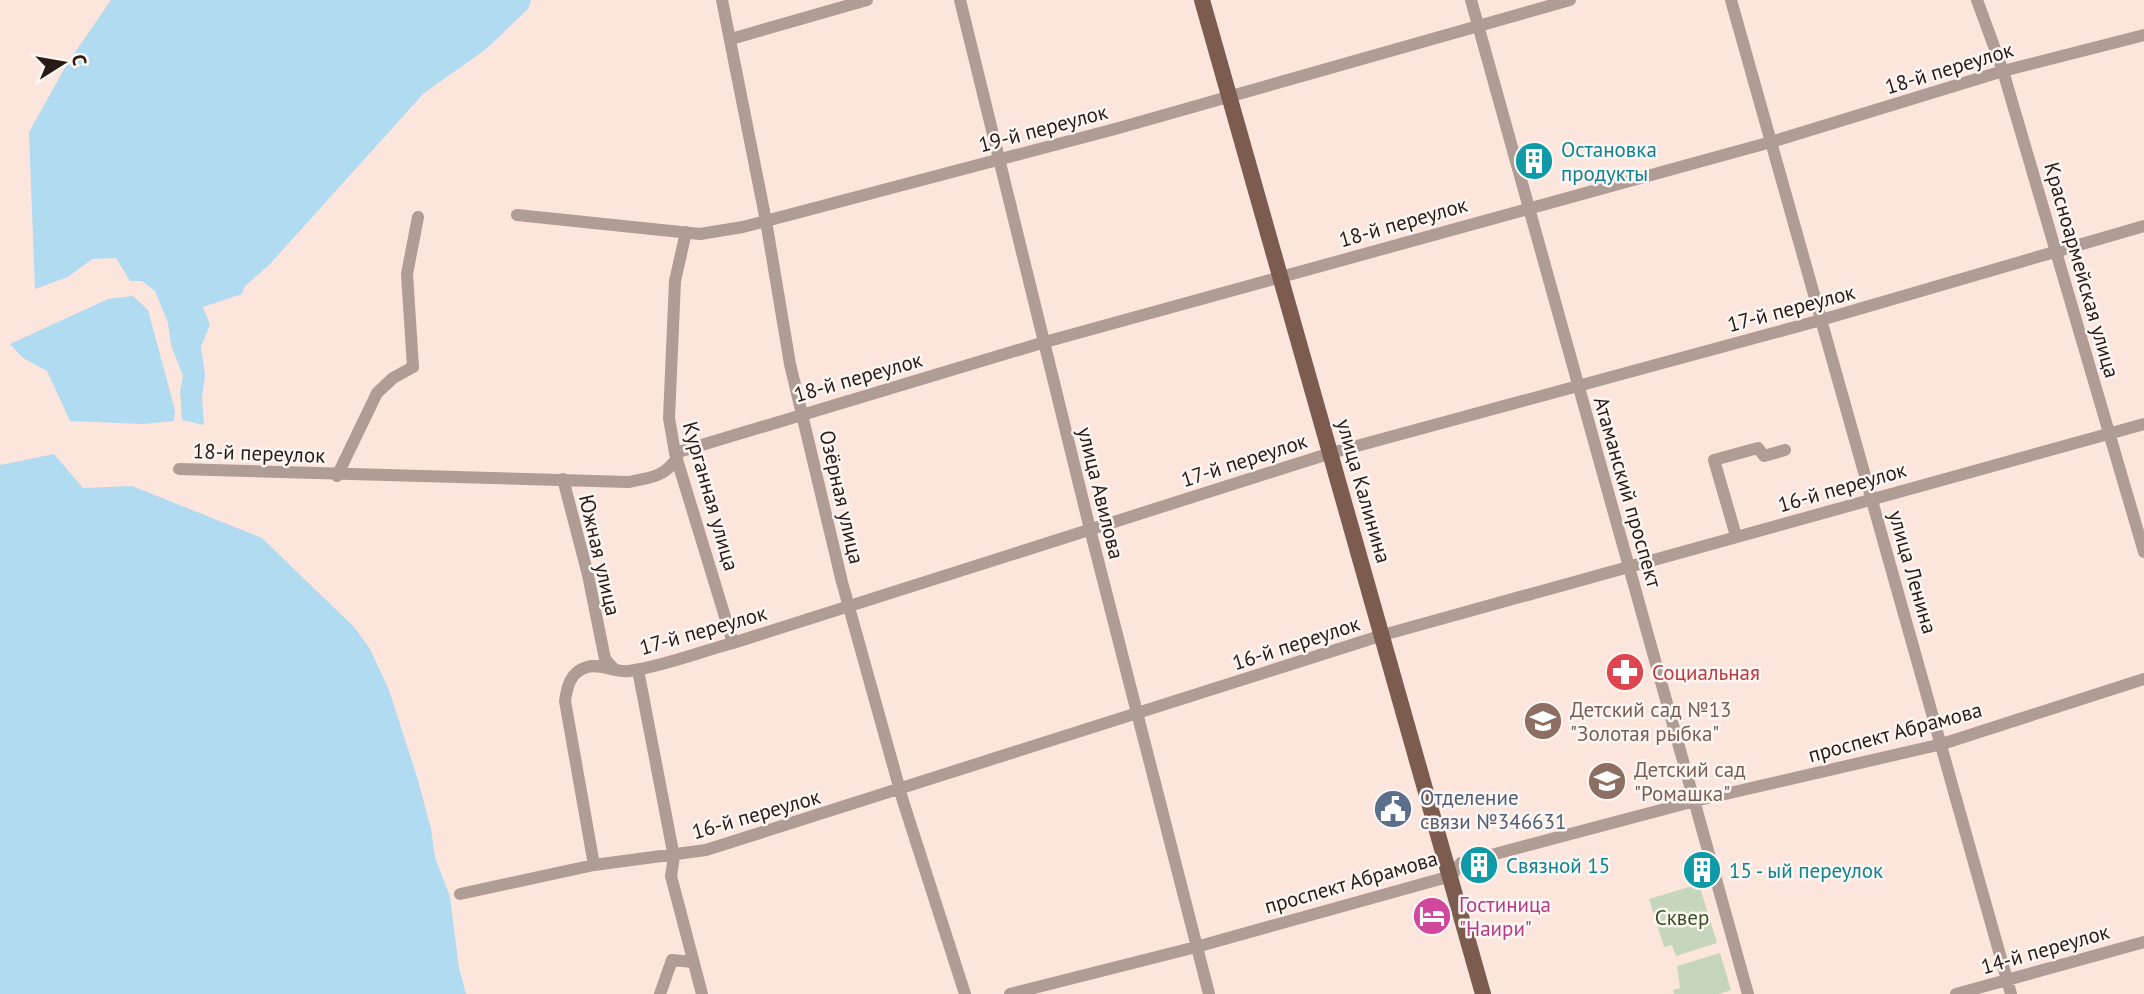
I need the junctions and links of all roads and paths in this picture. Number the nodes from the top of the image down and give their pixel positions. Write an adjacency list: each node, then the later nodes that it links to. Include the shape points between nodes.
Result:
1 (722, 0): 11 (street, Озёрная улица)
2 (867, 0): 11 (street)
3 (960, 0): 15 (street, улица Авилова)
4 (1202, 0): 13 (main road, улица Калинина)
5 (1471, 0): 9 (street, Атаманский проспект)
6 (1570, 0): 9 (street, 19-й переулок)
7 (1731, 0): 14 (street, улица Ленина)
8 (1977, 0): 12 (street, Красноармейская улица)
9 (1478, 25): 13 (street, 19-й переулок); 16 (street, Атаманский проспект)
10 (2144, 35): 12 (street, 18-й переулок)
11 (731, 39): 19 (street, Озёрная улица)
12 (2003, 71): 14 (street, 18-й переулок); 22 (street, Красноармейская улица)
13 (1230, 96): 15 (street, 19-й переулок); 23 (main road, улица Калинина)
14 (1771, 142): 16 (street, 18-й переулок); 24 (street, улица Ленина)
15 (1000, 159): 19 (street, 19-й переулок); 25 (street, улица Авилова)
16 (1530, 207): 23 (street, 18-й переулок); 26 (street, Атаманский проспект)
17 (517, 215): 21 (street, 19-й переулок)
18 (418, 218): 34 (street, 18-й переулок, via 407,274 413,367 377,393)
19 (766, 221): 21 (street, 19-й переулок, via 700,234); 27 (street, Озёрная улица)
20 (2144, 226): 22 (street, 17-й переулок)
21 (686, 232): 32 (street, Курганная улица, via 671,345 669,418)
22 (2057, 251): 24 (street, 17-й переулок); 29 (street, Красноармейская улица)
23 (1281, 277): 25 (street, 18-й переулок); 31 (main road, улица Калинина)
24 (1821, 320): 26 (street, 17-й переулок); 36 (street, улица Ленина)
25 (1045, 342): 27 (street, 18-й переулок); 37 (street, улица Авилова)
26 (1578, 385): 31 (street, 17-й переулок); 40 (street, Атаманский проспект)
27 (802, 413): 32 (street, 18-й переулок); 41 (street, Озёрная улица)
28 (2144, 424): 29 (street, 16-й переулок)
29 (2110, 432): 36 (street, 16-й переулок); 39 (street, Красноармейская улица)
30 (1785, 450): 38 (street, via 1764,456 1758,449 1714,460)
31 (1331, 453): 37 (street, 17-й переулок); 42 (main road, улица Калинина)
32 (676, 456): 35 (street, 18-й переулок, via 669,471 649,478); 43 (street, Курганная улица)
33 (178, 469): 34 (street, 18-й переулок)
34 (337, 476): 35 (street, 18-й переулок)
35 (563, 479): 45 (street, Южная улица, via 605,659)
36 (1871, 498): 38 (street, 16-й переулок); 48 (street, улица Ленина)
37 (1090, 529): 41 (street, 17-й переулок); 47 (street, улица Авилова)
38 (1736, 536): 40 (street, 16-й переулок)
39 (2144, 552)
40 (1629, 568): 42 (street, 16-й переулок); 50 (street, Атаманский проспект)
41 (849, 605): 43 (street, 17-й переулок); 49 (street, Озёрная улица)
42 (1383, 635): 47 (street, 16-й переулок); 53 (main road, улица Калинина)
43 (733, 643): 44 (street, 17-й переулок)
44 (638, 670): 45 (street, 17-й переулок); 51 (street)
45 (621, 672): 52 (street, 17-й переулок, via 587,667 567,684 567,724)
46 (2144, 679): 48 (street, проспект Абрамова)
47 (1137, 713): 49 (street, 16-й переулок); 56 (street, улица Авилова)
48 (1942, 744): 50 (street, проспект Абрамова); 58 (street, улица Ленина)
49 (900, 790): 51 (street, 16-й переулок); 61 (street, Озёрная улица)
50 (1695, 801): 53 (street, проспект Абрамова, via 1461,863); 65 (street, Атаманский проспект)
51 (674, 857): 52 (street, 16-й переулок); 57 (street, via 671,876)
52 (594, 865): 54 (street, 16-й переулок)
53 (1451, 876): 56 (street, проспект Абрамова); 64 (main road, улица Калинина)
54 (460, 894)
55 (2144, 942): 58 (street, 14-й переулок)
56 (1196, 947): 62 (street, проспект Абрамова); 63 (street, улица Авилова)
57 (693, 962): 59 (street, via 672,960); 60 (street)
58 (2007, 980): 66 (street, 14-й переулок); 67 (street, улица Ленина)
59 (660, 994)
60 (702, 994)
61 (965, 994)
62 (1010, 994)
63 (1209, 994)
64 (1483, 994)
65 (1748, 994)
66 (1956, 994)
67 (2011, 994)

